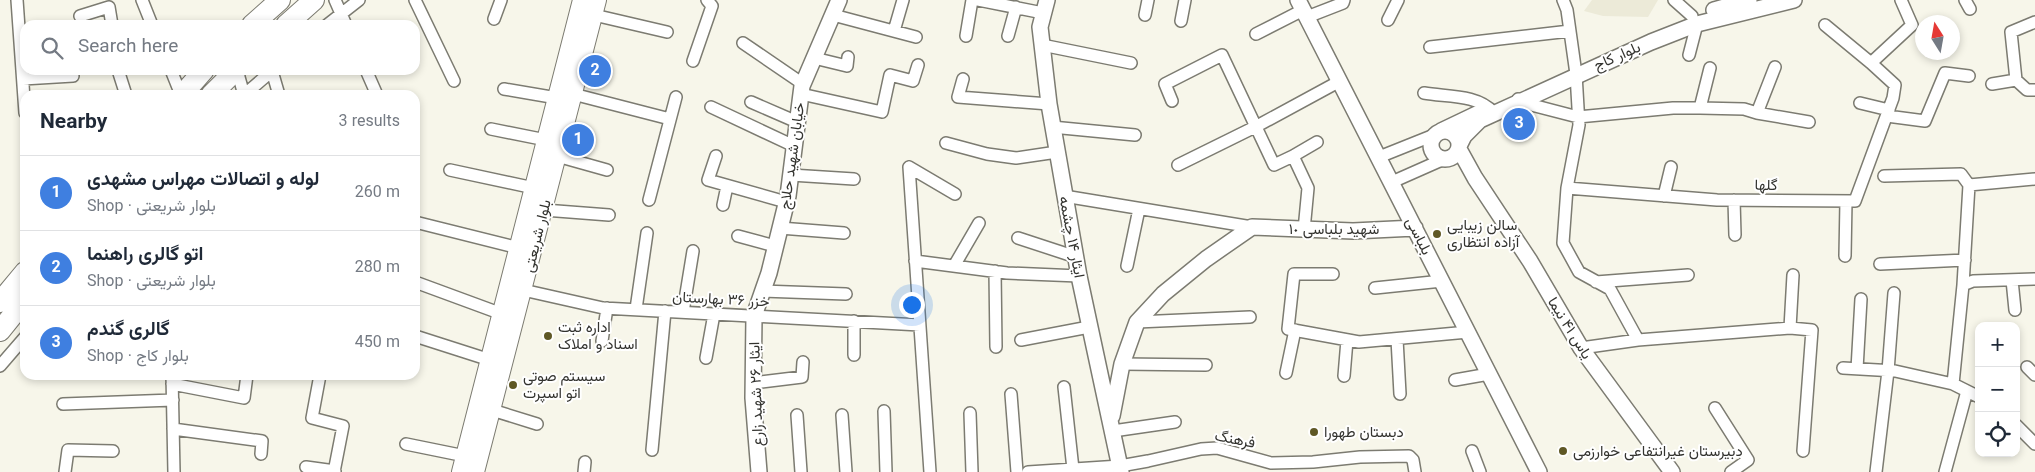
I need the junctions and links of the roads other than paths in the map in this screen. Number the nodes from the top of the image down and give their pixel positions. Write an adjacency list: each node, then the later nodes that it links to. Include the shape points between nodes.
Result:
1 (17, 0): 53 (street)
2 (142, 0): 34 (street)
3 (280, 0): 35 (highway)
4 (314, 0): 36 (highway)
5 (335, 0): 28 (street)
6 (359, 0): 28 (street)
7 (415, 0): 79 (street)
8 (501, 0): 32 (street)
9 (707, 0): 58 (street, via 712,6)
10 (840, 0): 29 (street, خیابان شهید حلاج)
11 (903, 0): 44 (street)
12 (972, 0): 48 (street)
13 (978, 0): 26 (street)
14 (1148, 0): 30 (street)
15 (1185, 0): 41 (street)
16 (1344, 0): 27 (street, via 1343,3)
17 (1398, 0): 39 (street)
18 (1575, 0): 24 (street)
19 (1674, 0): 40 (street)
20 (1749, 0): 40 (street, بلوار کاج)
21 (1794, 0): 40 (street, بلوار کاج)
22 (1901, 0): 60 (street, via 1912,25)
23 (586, 3): 46 (street); 95 (main road, بلوار شریعتی)
24 (1565, 5): 45 (street)
25 (1045, 6): 26 (street); 52 (street, ایثار ۱۴ چشمه, via 1040,27)
26 (1016, 7): 49 (street)
27 (1303, 9): 47 (street); 80 (street, بلباسی)
28 (341, 13): 37 (street); 38 (street)
29 (833, 15): 44 (street); 57 (street, خیابان شهید حلاج)
30 (1145, 15)
31 (80, 16): 33 (street, via 109,7)
32 (494, 19)
33 (111, 20)
34 (150, 20)
35 (258, 20)
36 (292, 20)
37 (333, 20)
38 (344, 20)
39 (1388, 20)
40 (1694, 20): 55 (street); 64 (street, بلوار کاج, via 1643,34)
41 (1181, 21)
42 (2035, 22): 78 (street, via 2011,32)
43 (1825, 25): 60 (street)
44 (894, 31): 50 (street)
45 (1570, 31): 54 (street); 64 (street)
46 (668, 32)
47 (1256, 34)
48 (966, 36)
49 (1008, 36)
50 (916, 37)
51 (743, 43): 83 (street)
52 (1042, 45): 59 (street); 101 (street, ایثار ۱۴ چشمه)
53 (20, 47)
54 (1430, 47)
55 (1689, 55)
56 (848, 57): 57 (street, via 847,66)
57 (814, 58): 83 (street, خیابان شهید حلاج)
58 (693, 61)
59 (1132, 63)
60 (1871, 63): 105 (street, via 1895,85)
61 (918, 65): 83 (street, via 913,81 890,74 882,112)
62 (1775, 67): 106 (street)
63 (1710, 68): 103 (street)
64 (1575, 70): 97 (street, بلوار کاج); 107 (street)
65 (22, 75): 76 (street)
66 (120, 75): 85 (street)
67 (173, 75): 86 (street)
68 (199, 75): 87 (highway)
69 (232, 75): 88 (highway)
70 (238, 75): 89 (street)
71 (267, 75): 90 (street)
72 (274, 75): 91 (street)
73 (368, 75): 92 (street)
74 (73, 76): 76 (street)
75 (1968, 76): 105 (street, via 1945,73 1924,120)
76 (22, 79): 84 (street)
77 (963, 80): 101 (street, via 958,97)
78 (2016, 80): 81 (street); 93 (street, via 2027,90)
79 (454, 81)
80 (1340, 81): 111 (street); 125 (street, بلباسی)
81 (1992, 84)
82 (504, 89): 95 (street)
83 (802, 89): 109 (street, خیابان شهید حلاج)
84 (23, 90)
85 (124, 90)
86 (179, 90)
87 (186, 90)
88 (216, 90)
89 (243, 90)
90 (250, 90)
91 (277, 90)
92 (375, 90)
93 (2035, 90)
94 (1424, 93): 104 (street, via 1472,100)
95 (565, 96): 108 (street); 116 (main road, بلوار شریعتی); 122 (main road, بلوار شریعتی)
96 (676, 97): 108 (street)
97 (1518, 99): 104 (street, بلوار کاج); 107 (street)
98 (1172, 101): 111 (street, via 1165,84 1222,55)
99 (751, 102): 109 (street)
100 (1860, 103): 105 (street)
101 (1049, 104): 112 (street, ایثار ۱۴ چشمه)
102 (711, 107): 119 (street)
103 (1700, 108): 106 (street, via 1744,109); 107 (street)
104 (1491, 110): 114 (street, بلوار کاج); 120 (street, بلوار کاج, via 1464,136)
105 (1888, 113): 146 (street, via 1855,201)
106 (1757, 114): 110 (street)
107 (1578, 117): 140 (street)
108 (670, 118): 144 (street)
109 (797, 122): 119 (street, خیابان شهید حلاج)
110 (1809, 122)
111 (1257, 126): 124 (street, via 1274,164); 127 (street)
112 (1052, 127): 115 (street); 121 (street, ایثار ۱۴ چشمه)
113 (491, 129): 116 (street)
114 (1438, 133): 120 (street, via 1451,132 1458,139); 125 (street, بلوار کاج); 126 (street, via 1430,143 1431,148 1435,156)
115 (1135, 135)
116 (546, 140): 139 (main road, بلوار شریعتی)
117 (1316, 142): 124 (street)
118 (946, 143): 121 (street, via 1016,158)
119 (794, 146): 131 (street, خیابان شهید حلاج)
120 (1459, 147): 126 (street, via 1453,156); 133 (street, یاس ۴۱ نیما)
121 (1056, 152): 142 (street, ایثار ۱۴ چشمه)
122 (557, 156): 130 (street); 150 (main road, بلوار شریعتی)
123 (716, 156): 138 (street, via 708,180)
124 (1293, 156): 157 (street, via 1308,188)
125 (1379, 157): 136 (street, بلباسی)
126 (1445, 159): 133 (street); 136 (street)
127 (1178, 165)
128 (1670, 167): 143 (street)
129 (450, 170): 139 (street)
130 (606, 170)
131 (791, 175): 134 (street); 147 (street, خیابان شهید حلاج)
132 (1884, 176): 137 (street, via 1961,174)
133 (1475, 178): 218 (street, یاس ۴۱ نیما, via 1530,261)
134 (854, 179)
135 (2035, 179): 137 (street)
136 (1392, 182): 156 (street, بلباسی)
137 (1969, 185): 168 (street)
138 (727, 186): 147 (street); 148 (street)
139 (534, 188): 164 (main road, بلوار شریعتی)
140 (1568, 188): 143 (street, گلها); 182 (street, via 1563,243 1579,272)
141 (955, 194): 169 (street, via 909,168)
142 (1064, 196): 149 (street); 167 (street, ایثار ۱۴ چشمه)
143 (1664, 196): 145 (street, گلها)
144 (649, 200)
145 (1734, 200): 146 (street, گلها); 160 (street)
146 (1846, 201): 166 (street)
147 (786, 202): 155 (street, خیابان شهید حلاج)
148 (723, 205)
149 (1139, 208): 154 (street); 172 (street)
150 (544, 210): 151 (street); 186 (main road, بلوار شریعتی)
151 (609, 215)
152 (420, 223): 164 (street)
153 (979, 223): 171 (street)
154 (1252, 227): 157 (street, شهید بلباسی ١٠); 203 (street, via 1162,294)
155 (780, 228): 159 (street); 163 (street, خیابان شهید حلاج)
156 (1415, 228): 157 (street, شهید بلباسی ١٠); 181 (street, بلباسی)
157 (1304, 230)
158 (647, 233): 194 (street)
159 (844, 233)
160 (1734, 235)
161 (738, 236): 163 (street)
162 (1018, 238): 167 (street)
163 (776, 246): 187 (street, خیابان شهید حلاج)
164 (518, 248): 198 (main road, بلوار شریعتی)
165 (693, 251): 197 (street)
166 (1846, 256)
167 (1076, 257): 177 (street, ایثار ۱۴ چشمه)
168 (1965, 260): 170 (street); 184 (street)
169 (916, 261): 171 (street); 204 (street)
170 (1880, 264)
171 (954, 266): 173 (street)
172 (1127, 266)
173 (995, 271): 177 (street); 217 (street)
174 (1333, 274): 207 (street, via 1294,274 1288,329)
175 (1688, 275): 182 (street)
176 (1794, 275): 206 (street)
177 (1079, 276): 205 (street, ایثار ۱۴ چشمه)
178 (20, 278): 191 (highway)
179 (2035, 279): 180 (street)
180 (2012, 280): 184 (street, via 1973,281); 195 (street)
181 (1442, 281): 185 (street); 209 (street, بلباسی)
182 (1596, 282): 214 (street, via 1610,289)
183 (420, 284): 198 (street)
184 (1963, 285): 237 (street)
185 (1375, 288)
186 (523, 290): 193 (street, خزر ۳۶ بهارستان); 246 (main road, بلوار شریعتی)
187 (762, 291): 189 (street); 200 (street, خیابان شهید حلاج)
188 (1894, 293): 228 (street)
189 (846, 294)
190 (1861, 299): 227 (street)
191 (0, 302)
192 (20, 306): 208 (highway)
193 (607, 308): 194 (street, خزر ۳۶ بهارستان); 215 (street)
194 (636, 310): 196 (street, خزر ۳۶ بهارستان)
195 (2015, 310)
196 (665, 311): 197 (street, خزر ۳۶ بهارستان); 259 (street)
197 (683, 312): 199 (street, خزر ۳۶ بهارستان)
198 (502, 314): 221 (main road, بلوار شریعتی)
199 (714, 314): 200 (street, خزر ۳۶ بهارستان); 220 (street)
200 (754, 316): 202 (street, خزر ۳۶ بهارستان); 236 (street, ایثار ۲۶ شهید زارع)
201 (1250, 317): 203 (street)
202 (854, 322): 204 (street, خزر ۳۶ بهارستان); 219 (street)
203 (1138, 322): 223 (street)
204 (920, 325): 279 (street)
205 (1089, 327): 212 (street); 253 (street, ایثار ۱۴ چشمه)
206 (1790, 328): 214 (street); 261 (street, via 1812,330)
207 (1295, 330): 213 (street); 229 (street)
208 (0, 331)
209 (1468, 332): 211 (street); 230 (street, بلباسی)
210 (420, 338): 221 (street)
211 (1397, 339): 213 (street); 241 (street)
212 (1021, 340)
213 (1347, 340): 231 (street)
214 (1638, 340): 218 (street)
215 (602, 341)
216 (20, 343): 225 (street)
217 (996, 347)
218 (1581, 348): 268 (street, یاس ۴۱ نیما)
219 (854, 355)
220 (706, 358)
221 (490, 360): 263 (main road, بلوار شریعتی)
222 (803, 362): 236 (street, via 802,377)
223 (1122, 364): 224 (street); 253 (street)
224 (1206, 365)
225 (0, 366)
226 (1843, 368): 227 (street)
227 (1857, 369): 228 (street)
228 (1888, 371): 237 (street); 286 (street)
229 (1286, 374)
230 (1489, 374): 235 (street); 285 (street, بلباسی)
231 (1344, 376)
232 (172, 380): 233 (street, via 244,398); 243 (street)
233 (246, 380)
234 (319, 380): 273 (street, via 312,418 343,426)
235 (1455, 380)
236 (753, 383): 275 (street, ایثار ۲۶ شهید زارع)
237 (1953, 384): 239 (street)
238 (1064, 387): 266 (street)
239 (1967, 391): 242 (street); 287 (street)
240 (1011, 394): 281 (street)
241 (1400, 394)
242 (1975, 395)
243 (173, 400): 244 (street); 254 (street)
244 (63, 404)
245 (1715, 408): 269 (street, via 1748,460)
246 (492, 410): 252 (street); 274 (main road, بلوار شریعتی)
247 (884, 411): 278 (street)
248 (970, 413): 280 (street)
249 (798, 415): 276 (street)
250 (842, 415): 277 (street)
251 (1175, 422): 253 (street)
252 (537, 424)
253 (1112, 426): 267 (street, ایثار ۱۴ چشمه)
254 (173, 429): 262 (street, via 262,441); 272 (street)
255 (2020, 429): 257 (street)
256 (406, 444): 263 (street)
257 (2035, 444)
258 (113, 450): 271 (street, via 68,450)
259 (652, 450)
260 (1472, 451): 284 (street)
261 (1803, 451)
262 (261, 454)
263 (463, 464)
264 (306, 467): 273 (street)
265 (1289, 467): 267 (street, فرهنگ, via 1217,448 1201,448); 283 (street, فرهنگ, via 1360,457 1409,456)
266 (1073, 469): 267 (street, فرهنگ); 270 (street, فرهنگ)
267 (1121, 469)
268 (1669, 470)
269 (1740, 470)
270 (1050, 471): 282 (street, فرهنگ)
271 (65, 472)
272 (174, 472)
273 (334, 472)
274 (475, 472)
275 (759, 472)
276 (801, 472)
277 (846, 472)
278 (886, 472)
279 (930, 472)
280 (972, 472)
281 (1018, 472)
282 (1028, 472)
283 (1415, 472)
284 (1480, 472)
285 (1539, 472)
286 (1876, 472)
287 (1945, 472)

